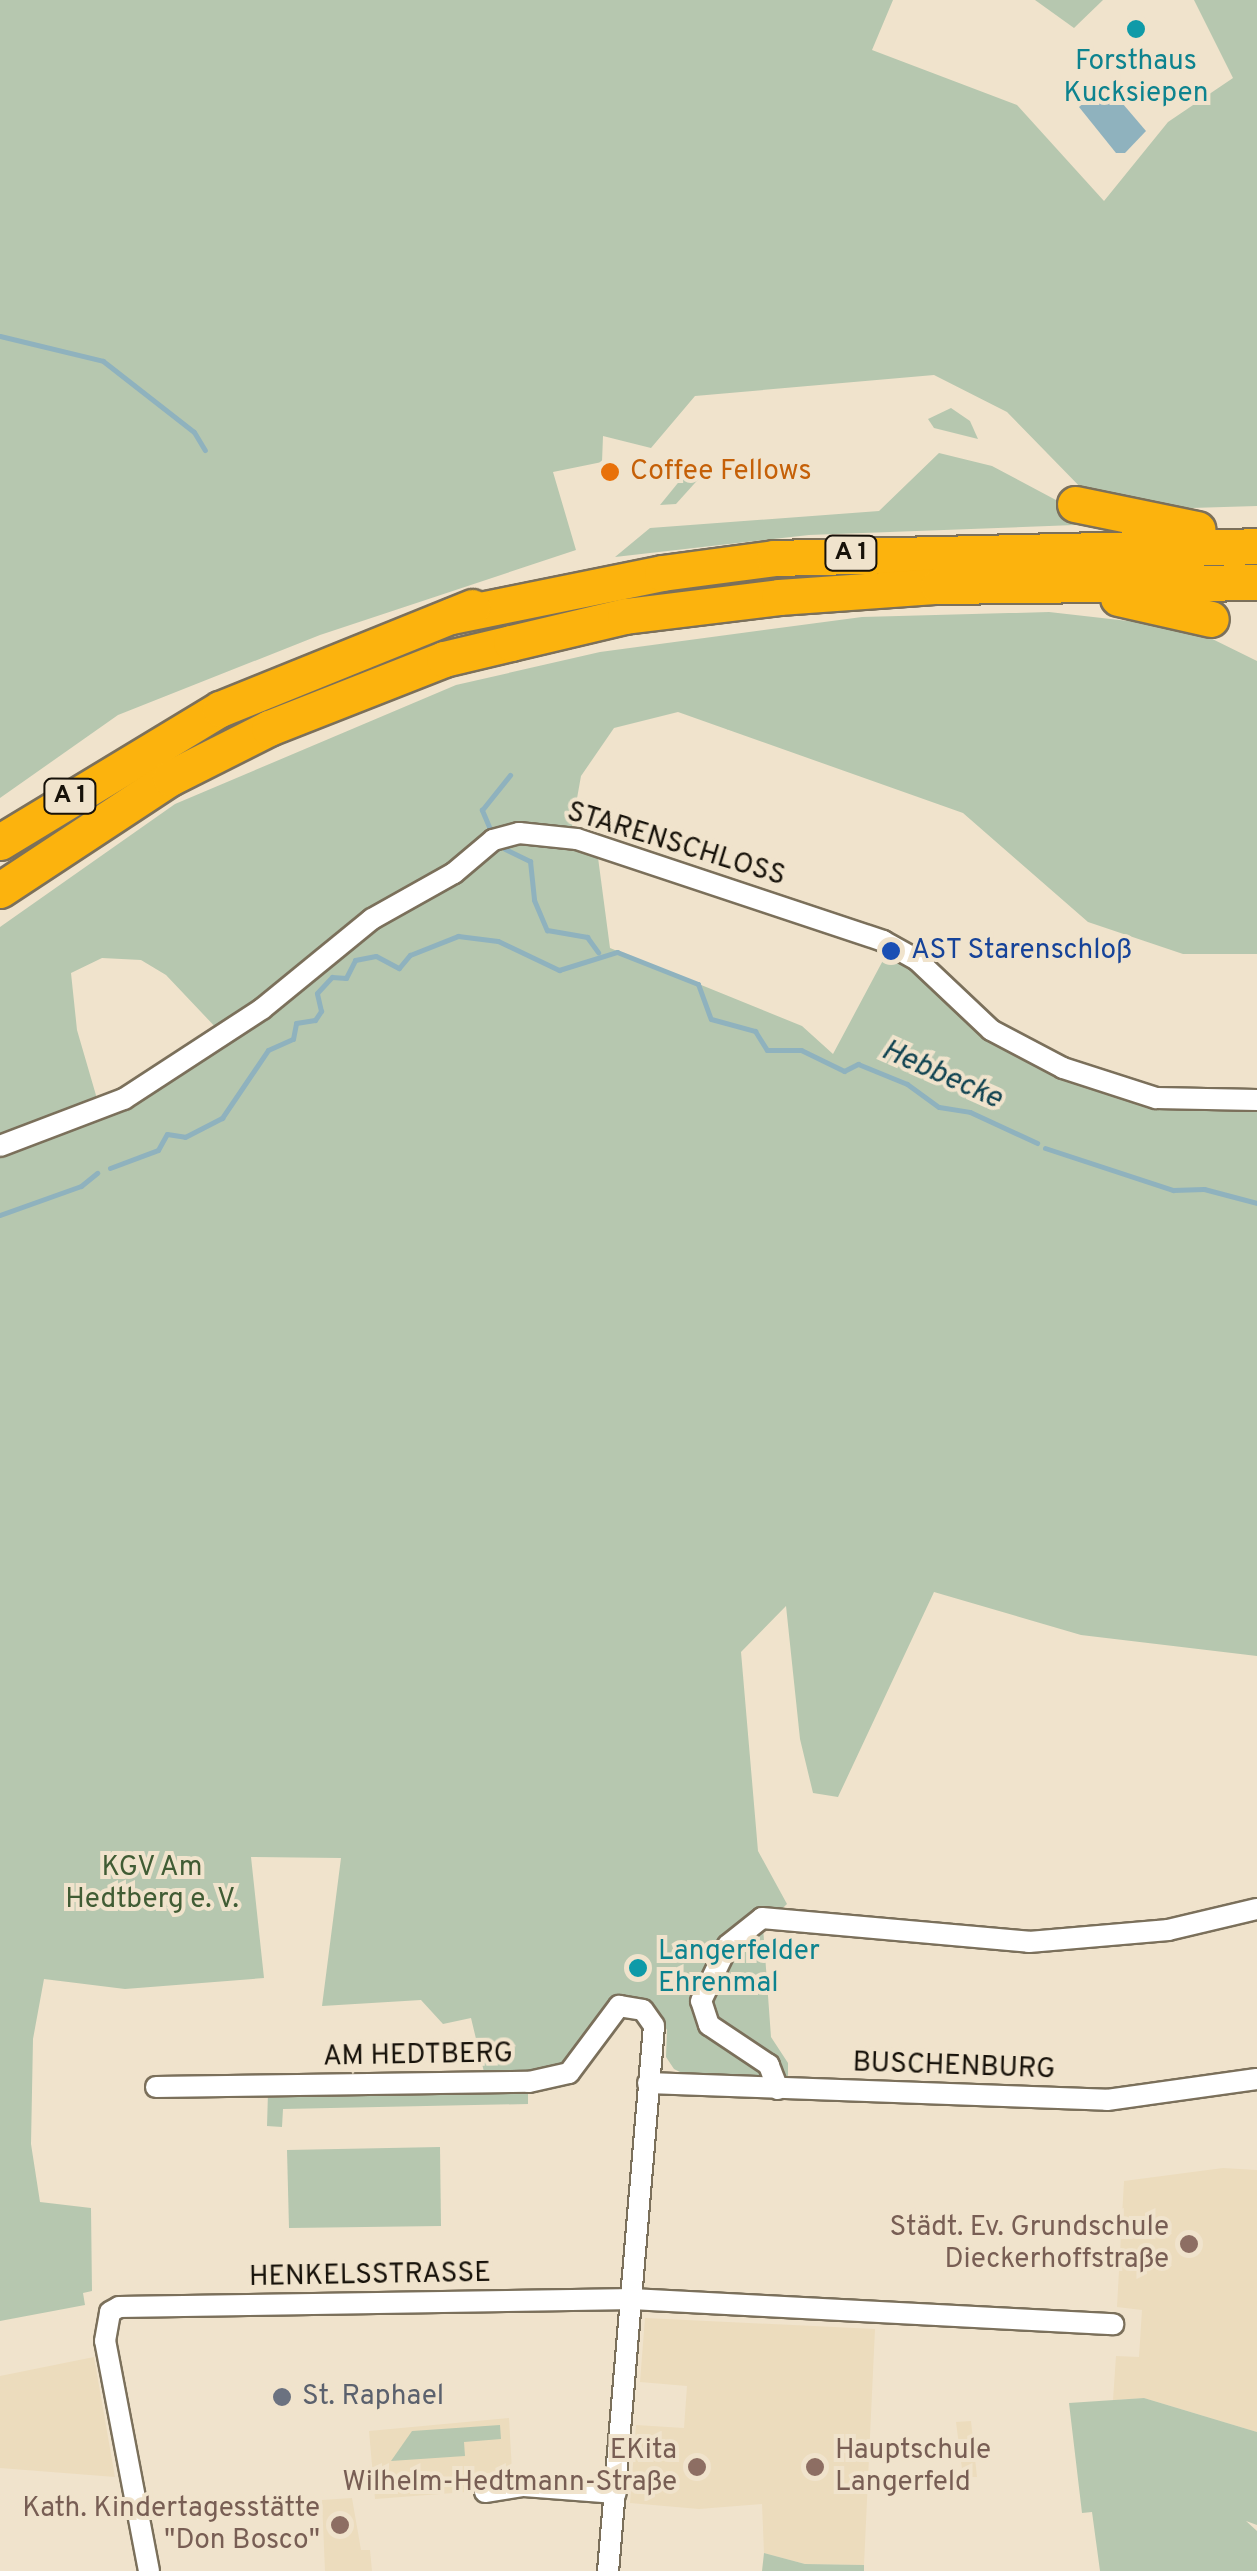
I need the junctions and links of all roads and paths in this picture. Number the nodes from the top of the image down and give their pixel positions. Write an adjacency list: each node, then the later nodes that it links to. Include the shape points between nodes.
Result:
1 (1074, 504): 2 (highway)
2 (1257, 544): 6 (highway, A 1, via 774,558 662,573)
3 (572, 563): 6 (highway)
4 (1257, 582): 5 (highway, A 1)
5 (1068, 584): 7 (highway); 9 (highway, A 1, via 938,586 702,605 444,660 269,728 170,778)
6 (451, 616): 8 (highway, A 1, via 220,710)
7 (1211, 619)
8 (0, 842)
9 (0, 890)
10 (1257, 1100): 11 (street, STARENSCHLOSS, via 1156,1098 1063,1068 991,1030 917,960 882,941 577,839 519,833 493,840 454,872 372,919 262,1009 124,1099)
11 (0, 1146)
12 (1257, 1910): 16 (street, via 1168,1930 1030,1942 762,1918 728,1945 701,2001 709,2026 769,2065)
13 (1257, 2079): 16 (street, BUSCHENBURG, via 1120,2100)
14 (648, 2082): 15 (street, AM HEDTBERG, via 654,2026 643,2010 618,2006 570,2072 529,2082); 16 (street, BUSCHENBURG); 17 (street)
15 (156, 2087)
16 (778, 2088)
17 (632, 2299): 18 (street, HENKELSSTRASSE); 20 (street); 21 (street, HENKELSSTRASSE, via 110,2312 105,2341)
18 (1113, 2324)
19 (485, 2492): 20 (street, via 524,2486)
20 (616, 2493): 22 (street)
21 (150, 2571)
22 (608, 2571)

